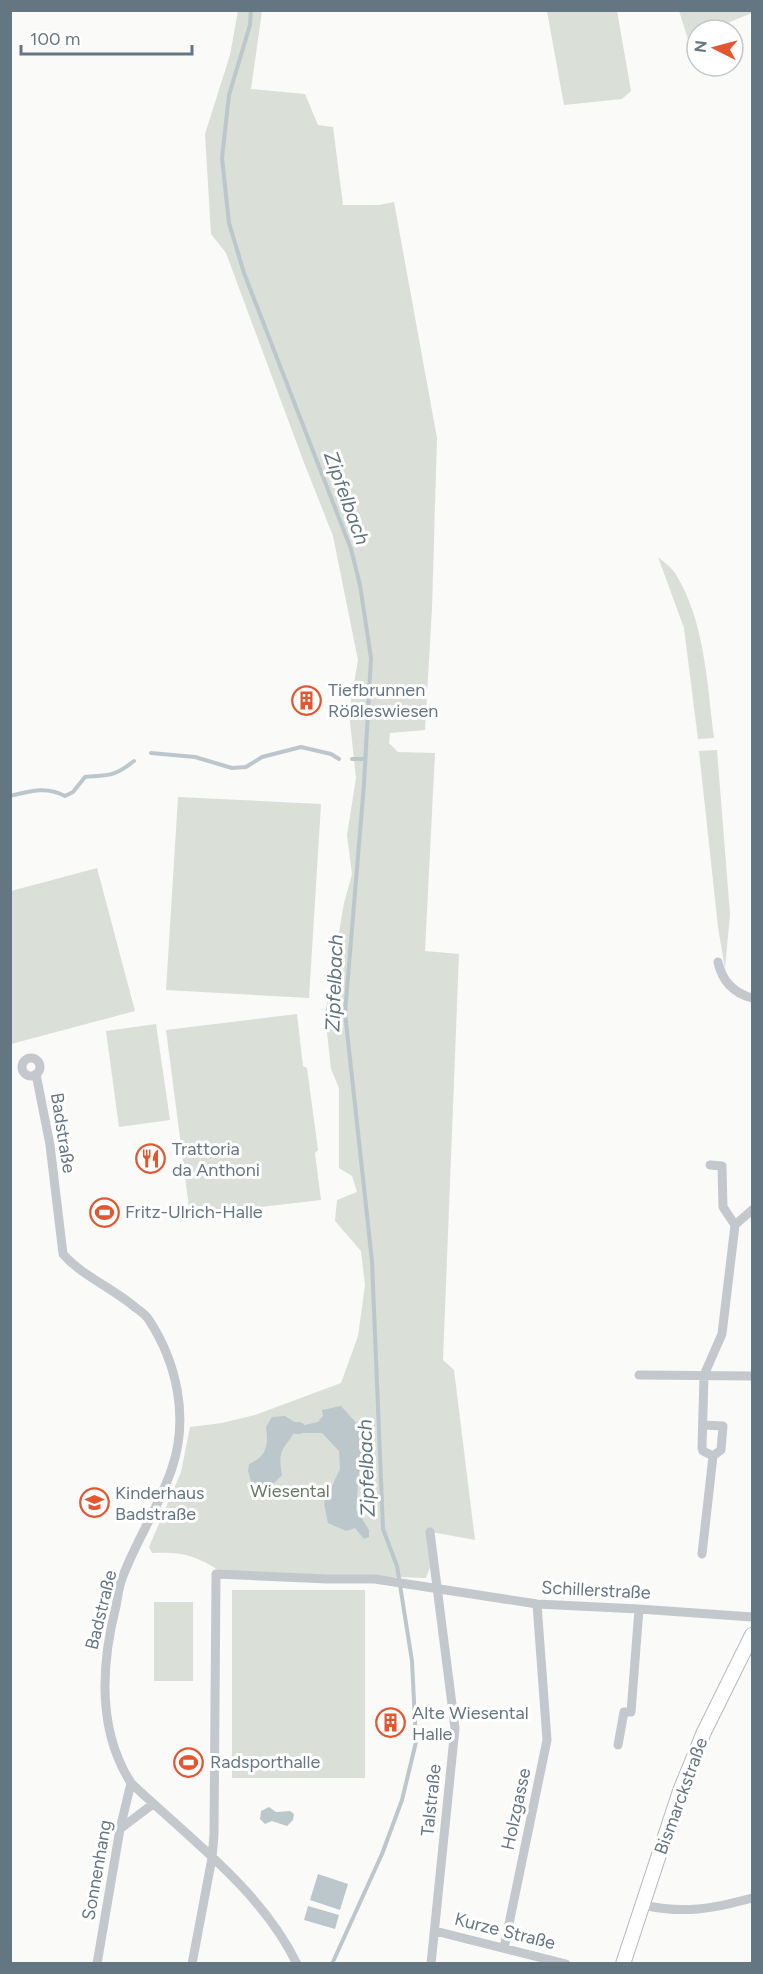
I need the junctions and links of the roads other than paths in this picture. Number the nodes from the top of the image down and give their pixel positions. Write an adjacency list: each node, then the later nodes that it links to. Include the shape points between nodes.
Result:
1 (718, 962): 2 (street, via 720,973 732,988)
2 (753, 998)
3 (36, 1074): 20 (street, Badstraße, via 50,1145 63,1254 148,1318 166,1352 178,1388 177,1450 172,1469 123,1576 105,1664 104,1697 112,1741 119,1765)
4 (710, 1165): 6 (street, via 722,1166 723,1207)
5 (753, 1210): 6 (street)
6 (735, 1225): 8 (street, via 722,1334)
7 (639, 1375): 8 (street)
8 (704, 1375): 9 (street); 10 (street)
9 (753, 1377)
10 (703, 1425): 11 (street, via 702,1452); 11 (street, via 723,1426 721,1450)
11 (713, 1456): 13 (street)
12 (430, 1532): 14 (street, Talstraße)
13 (702, 1554)
14 (438, 1588): 15 (street, Schillerstraße); 23 (street, Schillerstraße, via 375,1579 216,1574); 26 (street, Talstraße, via 455,1728)
15 (537, 1604): 16 (street, Schillerstraße); 27 (street, Holzgasse, via 547,1740)
16 (639, 1609): 17 (street, Schillerstraße); 19 (street, via 631,1712 624,1712)
17 (753, 1617)
18 (753, 1635): 25 (street, Bismarckstraße, via 692,1761)
19 (618, 1745)
20 (131, 1783): 21 (street, Badstraße); 22 (street, Sonnenhang)
21 (153, 1804): 22 (street); 23 (street, Badstraße)
22 (120, 1829): 28 (street, Sonnenhang)
23 (212, 1858): 29 (street); 30 (street, Badstraße, via 273,1924)
24 (753, 1898): 25 (street, via 693,1910 668,1911)
25 (643, 1905): 33 (street, Bismarckstraße)
26 (435, 1931): 27 (street, Kurze Straße); 31 (street, Talstraße)
27 (504, 1948): 32 (street, Kurze Straße)
28 (97, 1964)
29 (192, 1964)
30 (297, 1964)
31 (431, 1964)
32 (566, 1964)
33 (623, 1964)

